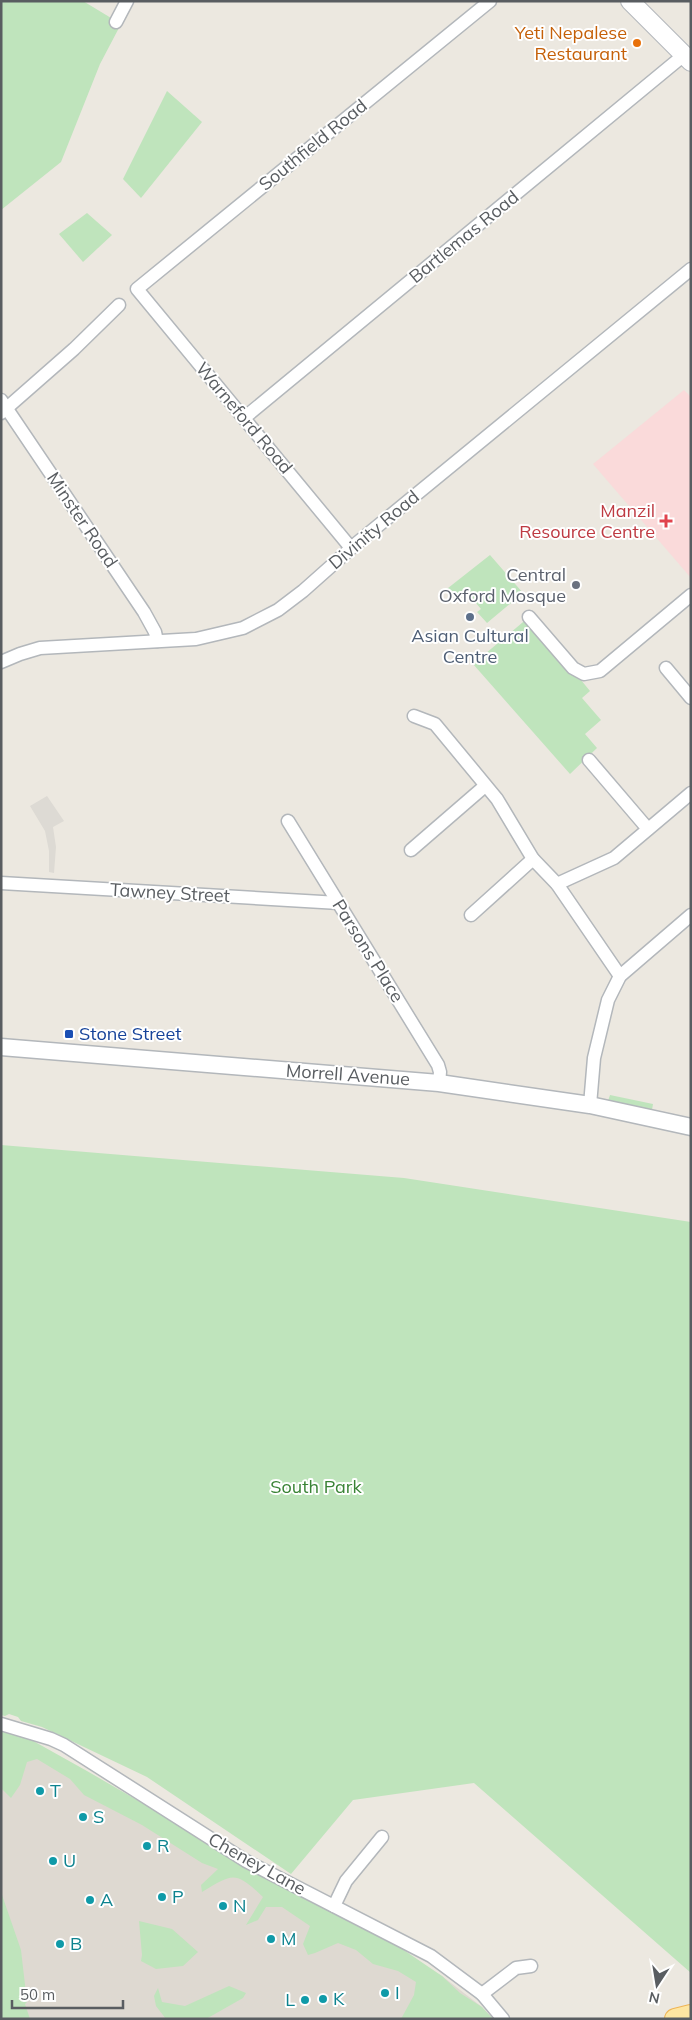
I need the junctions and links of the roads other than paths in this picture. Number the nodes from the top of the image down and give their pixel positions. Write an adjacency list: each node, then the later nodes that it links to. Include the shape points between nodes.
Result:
1 (127, 1): 4 (street)
2 (490, 1): 7 (street, Southfield Road)
3 (630, 1): 5 (main road)
4 (116, 22)
5 (687, 58): 10 (street, Bartlemas Road)
6 (691, 269): 11 (street, Divinity Road)
7 (137, 289): 10 (street, Warneford Road)
8 (119, 305): 9 (street)
9 (3, 407): 14 (street, Minster Road, via 144,612)
10 (244, 418): 11 (street, Warneford Road)
11 (351, 548): 14 (street, Divinity Road, via 278,610 243,628 196,638)
12 (691, 595): 13 (street, via 600,671 584,674 573,668)
13 (530, 618)
14 (157, 641): 15 (street, Divinity Road, via 40,648)
15 (1, 662)
16 (666, 668): 17 (street)
17 (691, 698)
18 (414, 716): 20 (street, via 435,724)
19 (590, 760): 23 (street)
20 (485, 786): 24 (street); 25 (street, via 497,799)
21 (691, 793): 23 (street)
22 (288, 821): 28 (street, Parsons Place)
23 (648, 829): 27 (street, via 614,858)
24 (411, 850)
25 (533, 859): 27 (street); 29 (street)
26 (1, 883): 28 (street, Tawney Street)
27 (557, 884): 31 (street)
28 (339, 902): 33 (street, Parsons Place, via 438,1064)
29 (471, 915)
30 (691, 915): 31 (street)
31 (620, 976): 34 (street, via 608,1000 594,1058)
32 (1, 1047): 33 (street, Morrell Avenue)
33 (439, 1083): 34 (street, Morrell Avenue)
34 (590, 1105): 35 (street, Morrell Avenue)
35 (691, 1127)
36 (1, 1724): 38 (street, Cheney Lane, via 64,1746 246,1861)
37 (382, 1837): 38 (street, via 346,1881)
38 (334, 1906): 40 (street, Cheney Lane, via 431,1956)
39 (531, 1966): 40 (street, via 516,1968)
40 (482, 1994): 42 (street, Cheney Lane)
41 (691, 2015): 43 (main road)
42 (504, 2019)
43 (675, 2019)

